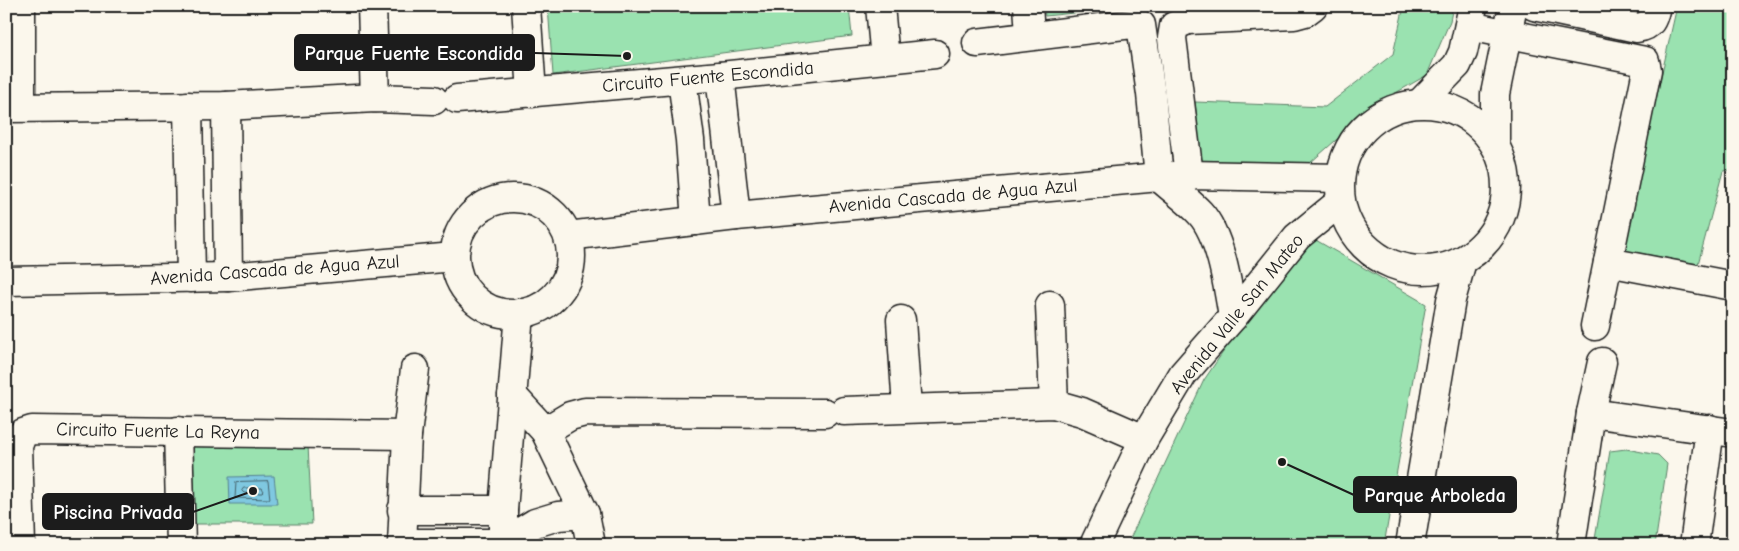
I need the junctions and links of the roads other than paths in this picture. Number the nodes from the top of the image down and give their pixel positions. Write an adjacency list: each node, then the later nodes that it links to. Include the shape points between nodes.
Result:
1 (21, 6): 23 (street)
2 (372, 6): 19 (street)
3 (526, 6): 18 (street)
4 (880, 6): 15 (street)
5 (1028, 6): 11 (street)
6 (1313, 6): 25 (street, via 1294,15 1188,20 1174,26 1172,38)
7 (1513, 6): 12 (street)
8 (1534, 6): 10 (street, via 1628,28)
9 (1471, 16): 12 (street); 20 (street, via 1464,52 1457,65)
10 (1651, 17)
11 (1030, 34): 13 (street); 26 (street, via 1141,25)
12 (1507, 34): 24 (street, via 1495,94); 33 (street, via 1645,61 1647,70)
13 (977, 43)
14 (935, 54): 15 (street, Circuito Fuente Escondida)
15 (885, 59): 16 (street, Circuito Fuente Escondida)
16 (720, 76): 17 (street, Circuito Fuente Escondida); 28 (street)
17 (682, 80): 18 (street, Circuito Fuente Escondida); 29 (street)
18 (532, 93): 19 (street, Circuito Fuente Escondida, via 445,100)
19 (375, 98): 22 (street, Circuito Fuente Escondida)
20 (1420, 103): 24 (street, via 1449,107 1475,120); 27 (street, via 1397,107 1375,118 1358,134 1345,155)
21 (188, 106): 22 (street, Circuito Fuente Escondida); 23 (street, Circuito Fuente Escondida); 35 (street)
22 (226, 106): 34 (street)
23 (14, 107)
24 (1495, 142): 32 (street, via 1506,167 1508,195 1500,221 1484,244)
25 (1189, 175): 26 (street, Avenida Cascada de Agua Azul); 27 (street, Avenida Cascada de Agua Azul)
26 (1159, 177): 28 (street, Avenida Cascada de Agua Azul); 40 (street, via 1201,214 1218,246)
27 (1340, 190): 32 (street, via 1350,228 1367,249 1391,264 1413,270 1436,270); 40 (street, Avenida Valle San Mateo, via 1297,237)
28 (736, 216): 29 (street, Avenida Cascada de Agua Azul)
29 (696, 221): 30 (street, Avenida Cascada de Agua Azul)
30 (568, 236): 31 (street, via 559,220 546,208 529,200 511,197 493,201 464,223 456,239); 39 (street, via 569,270 562,286 551,300)
31 (454, 257): 34 (street, Avenida Cascada de Agua Azul); 39 (street, via 458,276 467,293 482,306)
32 (1462, 261): 63 (street, via 1451,300)
33 (1608, 262): 37 (street); 42 (street)
34 (228, 277): 35 (street, Avenida Cascada de Agua Azul)
35 (192, 278): 36 (street, Avenida Cascada de Agua Azul)
36 (6, 282)
37 (1732, 283)
38 (1050, 305): 46 (street)
39 (519, 314): 45 (street)
40 (1233, 317): 53 (street, Avenida Valle San Mateo, via 1183,374)
41 (901, 320): 47 (street)
42 (1594, 326)
43 (1602, 362): 48 (street)
44 (415, 369): 52 (street)
45 (512, 395): 49 (street); 55 (street)
46 (1054, 404): 47 (street); 53 (street, via 1082,412)
47 (907, 408): 49 (street, via 835,412 585,412 570,416)
48 (1591, 413): 50 (street); 64 (street)
49 (545, 431): 56 (street)
50 (1721, 431): 65 (street)
51 (178, 432): 52 (street, Circuito Fuente La Reyna); 59 (street, Circuito Fuente La Reyna, via 40,430 23,433 18,446); 60 (street)
52 (407, 435): 54 (street)
53 (1144, 439): 62 (street, Avenida Valle San Mateo)
54 (402, 510): 55 (street); 57 (street)
55 (503, 510): 58 (street)
56 (585, 514): 58 (street, via 558,516 535,523); 61 (street)
57 (402, 544): 58 (street)
58 (503, 544)
59 (21, 545)
60 (181, 545)
61 (591, 545)
62 (1094, 545)
63 (1410, 545)
64 (1571, 545)
65 (1694, 545)

